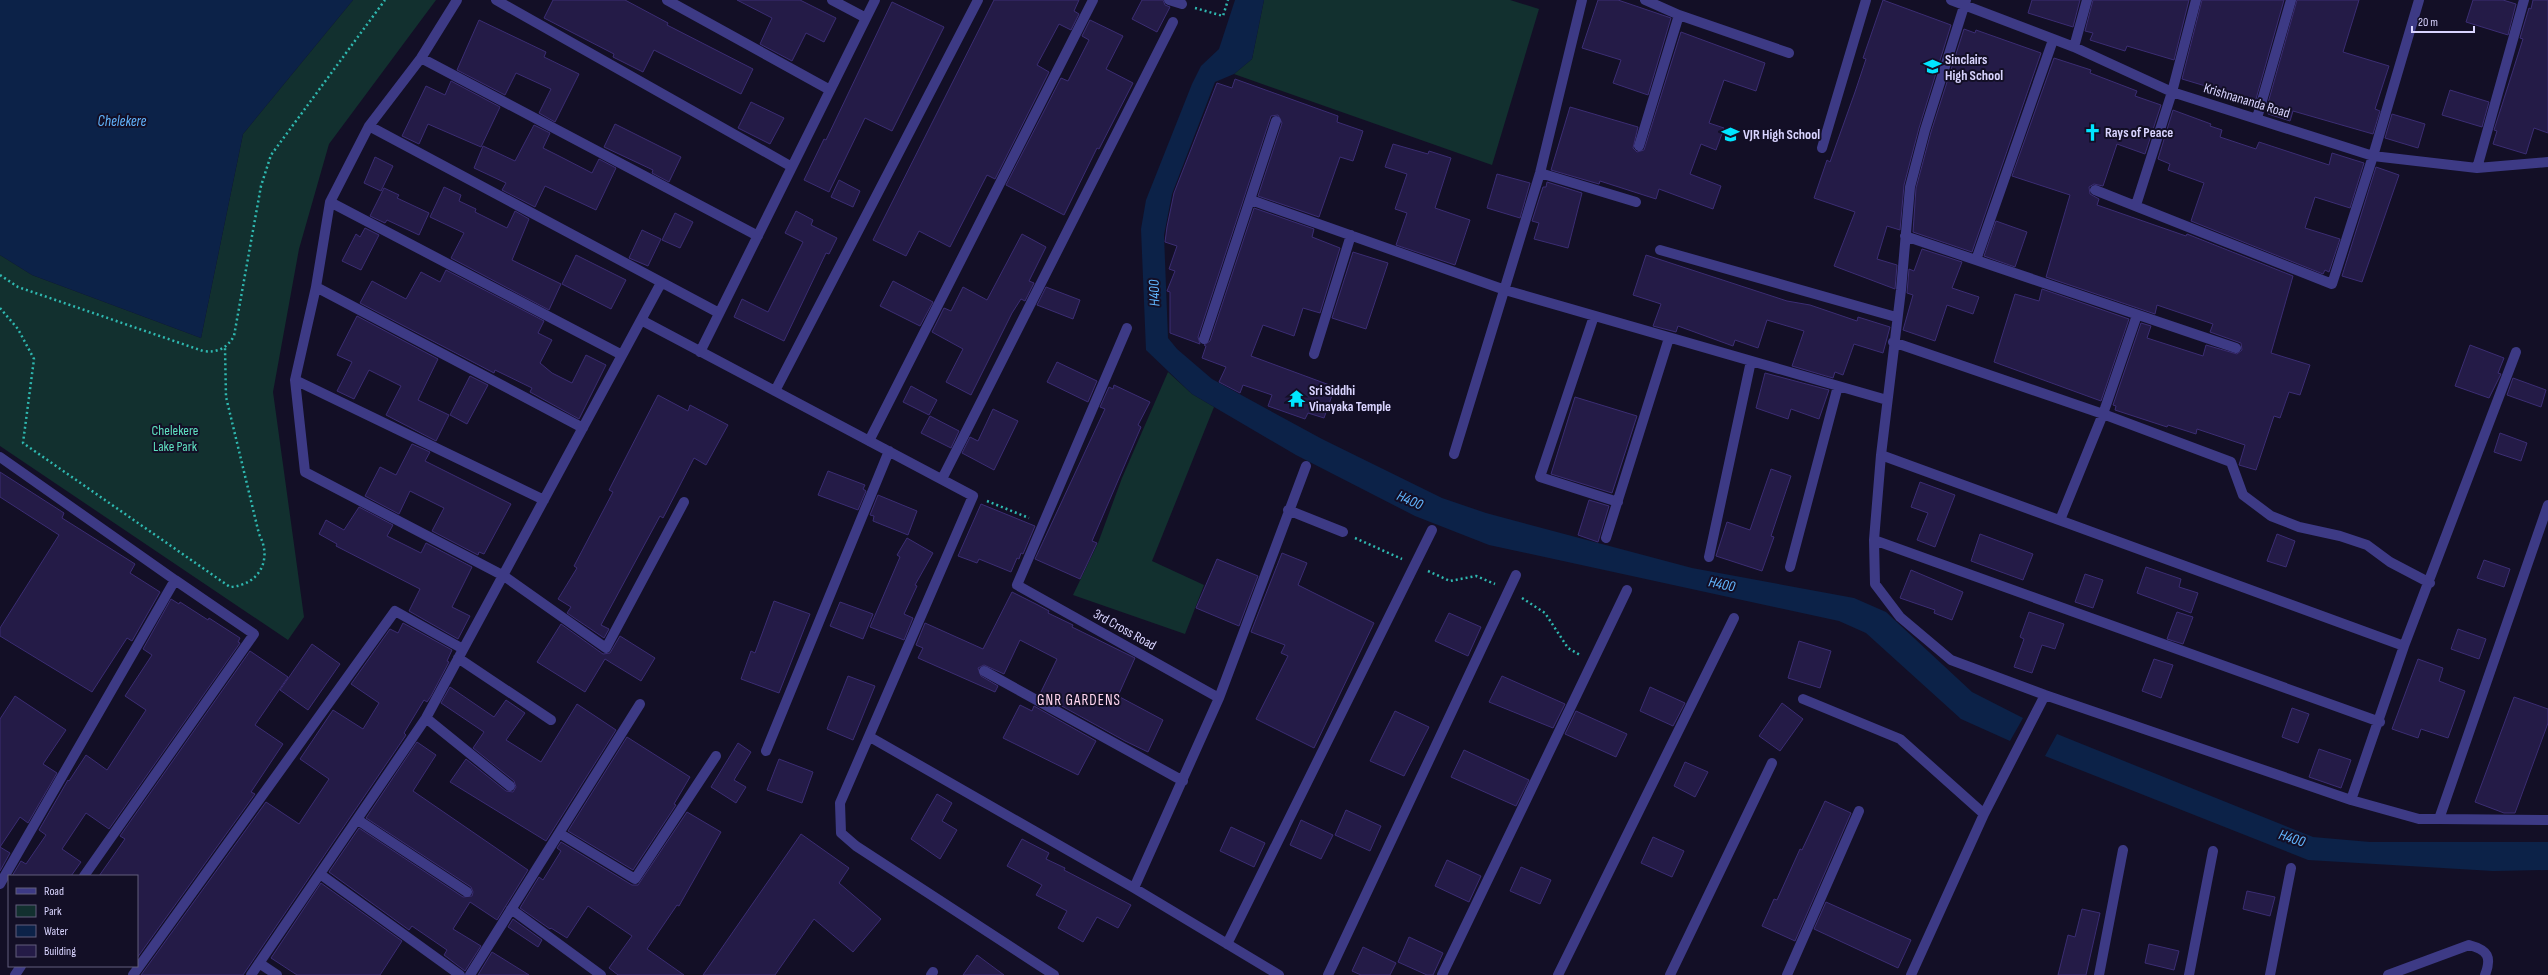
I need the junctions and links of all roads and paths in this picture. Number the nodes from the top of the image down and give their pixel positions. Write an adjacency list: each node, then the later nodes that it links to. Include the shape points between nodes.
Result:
1 (385, 0): 65 (path, via 271,155 261,186 234,336)
2 (458, 0): 28 (street)
3 (496, 0): 38 (street)
4 (667, 0): 29 (street)
5 (832, 0): 23 (street)
6 (875, 0): 23 (street)
7 (978, 0): 74 (street)
8 (1093, 0): 78 (street)
9 (1169, 0): 21 (street)
10 (1228, 0): 21 (path, via 1224,16)
11 (1582, 0): 40 (street)
12 (1645, 0): 22 (street)
13 (1866, 0): 35 (street)
14 (1952, 0): 20 (street, Krishnananda Road)
15 (2087, 0): 26 (street)
16 (2196, 0): 30 (street)
17 (2290, 0): 31 (street)
18 (2419, 0): 36 (street)
19 (2524, 0): 39 (street)
20 (1965, 3): 25 (street, Krishnananda Road); 48 (street, via 1910,187)
21 (1182, 4)
22 (1679, 15): 27 (street); 34 (street)
23 (866, 18): 29 (street)
24 (1173, 22): 84 (street)
25 (2053, 40): 26 (street, Krishnananda Road); 50 (street)
26 (2074, 48): 30 (street, Krishnananda Road)
27 (1789, 53)
28 (421, 58): 33 (street); 47 (street)
29 (830, 90): 38 (street)
30 (2172, 92): 31 (street, Krishnananda Road); 45 (street)
31 (2257, 118): 36 (street, Krishnananda Road)
32 (1276, 121): 42 (street)
33 (369, 126): 43 (street); 52 (street)
34 (1639, 146)
35 (1822, 148)
36 (2374, 156): 39 (street, Krishnananda Road); 45 (street, via 2332,284)
37 (2548, 162): 39 (street, Krishnananda Road)
38 (792, 167): 47 (street)
39 (2477, 168)
40 (1540, 173): 44 (street); 54 (street)
41 (2095, 190): 45 (street)
42 (1251, 200): 46 (street); 63 (street)
43 (330, 202): 53 (street); 70 (street)
44 (1636, 202)
45 (2136, 205)
46 (1351, 235): 54 (street); 69 (street)
47 (758, 236): 56 (street)
48 (1905, 236): 50 (street); 59 (street)
49 (1660, 250): 59 (street)
50 (1976, 260): 57 (street)
51 (0, 275): 65 (path, via 18,287 203,351 211,352)
52 (661, 283): 56 (street); 60 (street)
53 (316, 287): 72 (street); 77 (street)
54 (1505, 290): 58 (street); 80 (street)
55 (0, 308): 65 (path, via 18,329 34,359 23,443 230,587 253,580 263,566 266,550 259,534 226,397)
56 (719, 313): 67 (street)
57 (2137, 315): 66 (street); 76 (street)
58 (1594, 316): 62 (street); 88 (street, via 1540,477)
59 (1896, 318): 64 (street)
60 (641, 320): 67 (street); 70 (street)
61 (1127, 328): 92 (street)
62 (1669, 338): 71 (street); 88 (street)
63 (1204, 339)
64 (1893, 342): 75 (street); 76 (street)
65 (225, 348)
66 (2236, 348)
67 (700, 352): 74 (street)
68 (2516, 352): 103 (street)
69 (1314, 354)
70 (622, 356): 77 (street)
71 (1751, 361): 73 (street); 97 (street)
72 (296, 380): 86 (street); 101 (street, via 305,472)
73 (1838, 386): 75 (street); 99 (street)
74 (775, 391): 78 (street)
75 (1887, 400): 81 (street)
76 (2103, 414): 91 (street); 103 (street, via 2231,462 2243,495 2271,516 2299,527 2367,545 2390,562)
77 (583, 428): 86 (street)
78 (869, 441): 79 (street)
79 (889, 451): 84 (street); 119 (street)
80 (1454, 454)
81 (1881, 455): 91 (street); 96 (street)
82 (0, 457): 102 (street)
83 (1306, 466): 90 (street)
84 (942, 479): 85 (street)
85 (973, 496): 92 (path); 118 (street)
86 (544, 500): 101 (street)
87 (684, 502): 101 (street, via 606,648)
88 (1618, 502): 95 (street)
89 (2548, 504): 127 (street)
90 (1288, 510): 94 (street); 112 (street)
91 (2060, 520): 107 (street)
92 (1043, 524): 112 (street, 3rd Cross Road, via 1017,585)
93 (1432, 530): 98 (street)
94 (1343, 532): 98 (path)
95 (1606, 538)
96 (1874, 540): 111 (street, via 1875,584 1900,617 1951,660); 117 (street)
97 (1709, 557)
98 (1414, 565): 104 (path, via 1450,581 1476,576); 140 (street)
99 (1790, 567)
100 (1516, 575): 104 (street)
101 (504, 576): 108 (street)
102 (175, 580): 135 (street, via 254,634); 136 (street)
103 (2430, 583): 107 (street)
104 (1509, 590): 109 (path, via 1545,612 1568,648); 150 (street)
105 (1627, 590): 109 (street)
106 (1734, 618): 152 (street)
107 (2404, 646): 117 (street)
108 (461, 654): 115 (street); 116 (street); 142 (street, via 395,611)
109 (1591, 664): 151 (street)
110 (984, 671): 122 (street)
111 (2045, 695): 124 (street); 126 (street)
112 (1219, 698): 122 (street)
113 (1803, 699): 126 (street, via 1900,738)
114 (640, 704): 130 (street)
115 (426, 718): 123 (street); 128 (street)
116 (551, 720)
117 (2380, 722): 124 (street)
118 (870, 737): 137 (street); 148 (street, via 840,803 842,833 856,846)
119 (766, 751)
120 (716, 756): 130 (street, via 635,879)
121 (1772, 764): 153 (street)
122 (1183, 781): 137 (street)
123 (510, 786)
124 (2351, 800): 127 (street, via 2419,819)
125 (1859, 811): 154 (street)
126 (1984, 814): 155 (street)
127 (2439, 819): 129 (street)
128 (358, 820): 134 (street); 138 (street)
129 (2548, 820)
130 (559, 834): 139 (street)
131 (2123, 850): 156 (street)
132 (2213, 852): 157 (street)
133 (2291, 868): 158 (street)
134 (320, 874): 141 (street); 145 (street)
135 (85, 875)
136 (0, 884)
137 (1134, 888): 140 (street)
138 (467, 892)
139 (511, 909): 146 (street); 147 (street)
140 (1227, 944): 149 (street)
141 (259, 963): 143 (street); 144 (street)
142 (133, 975)
143 (251, 975)
144 (277, 975)
145 (460, 975)
146 (470, 975)
147 (601, 975)
148 (1054, 975)
149 (1279, 975)
150 (1328, 975)
151 (1442, 975)
152 (1558, 975)
153 (1670, 975)
154 (1787, 975)
155 (1911, 975)
156 (2099, 975)
157 (2189, 975)
158 (2270, 975)
159 (2388, 975): 160 (street, via 2469,945 2477,947 2489,957 2490,963)
160 (2484, 975)

